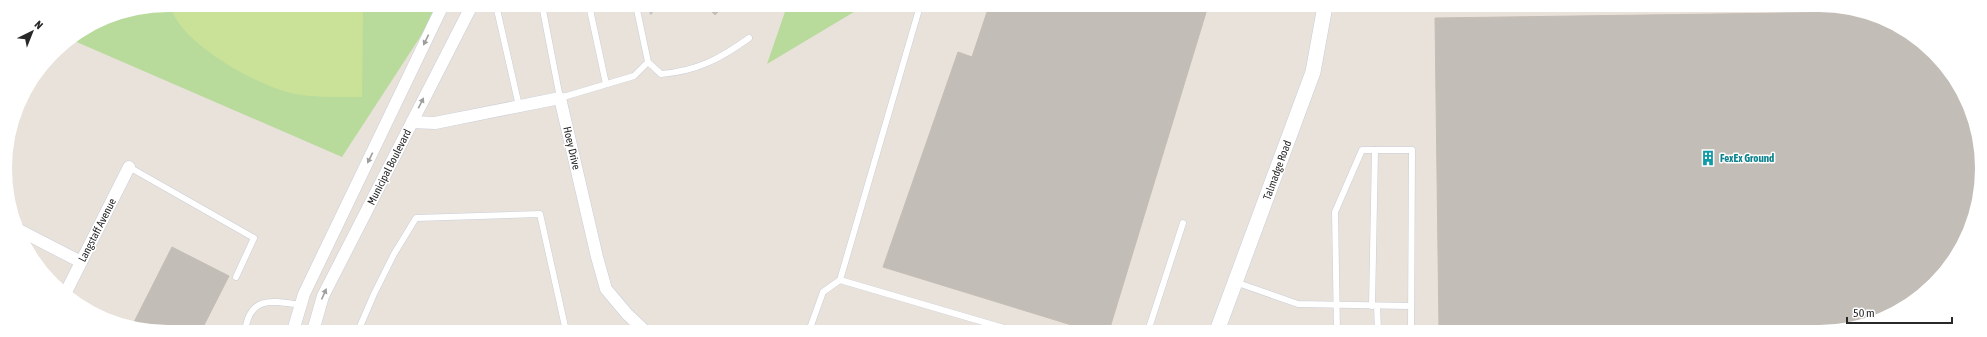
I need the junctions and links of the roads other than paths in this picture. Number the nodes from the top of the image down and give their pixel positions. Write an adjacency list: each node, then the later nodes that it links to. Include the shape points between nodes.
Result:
1 (440, 12): 24 (street, Municipal Boulevard, one-way to 24)
2 (468, 12): 14 (street, Municipal Boulevard, one-way to 2)
3 (498, 12): 13 (lane)
4 (543, 12): 12 (lane)
5 (591, 12): 11 (lane)
6 (637, 12): 10 (lane)
7 (918, 12): 21 (lane)
8 (1324, 12): 22 (street, Talmadge Road, via 1313,72)
9 (749, 38): 10 (lane, via 705,65 677,72 661,74)
10 (648, 62): 11 (lane, via 634,76)
11 (606, 84): 12 (lane)
12 (560, 98): 13 (street); 33 (street, Hoey Drive, via 606,289)
13 (519, 106): 14 (street, via 436,123)
14 (412, 122): 30 (street, Municipal Boulevard, one-way to 14, via 323,296)
15 (1375, 150): 25 (lane, via 1362,150 1335,212); 26 (lane); 27 (lane, via 1412,150)
16 (129, 167): 19 (street, Langstaff Avenue); 20 (lane, via 254,238)
17 (1183, 223): 36 (lane)
18 (26, 234): 19 (street)
19 (81, 262): 23 (street, Langstaff Avenue)
20 (236, 277)
21 (840, 280): 34 (lane, via 823,292); 35 (lane)
22 (1235, 282): 25 (lane, via 1298,304); 37 (street, Talmadge Road)
23 (68, 288)
24 (300, 305): 28 (lane, via 268,301 258,305 247,317); 29 (street, Municipal Boulevard)
25 (1336, 306): 26 (lane); 38 (lane)
26 (1375, 306): 27 (lane); 39 (lane)
27 (1410, 306): 40 (lane)
28 (246, 325)
29 (295, 325)
30 (315, 325)
31 (361, 325): 32 (lane, via 394,254 416,218 540,214)
32 (565, 325)
33 (639, 325)
34 (811, 325)
35 (994, 325)
36 (1150, 325)
37 (1219, 325)
38 (1337, 325)
39 (1377, 325)
40 (1411, 325)

